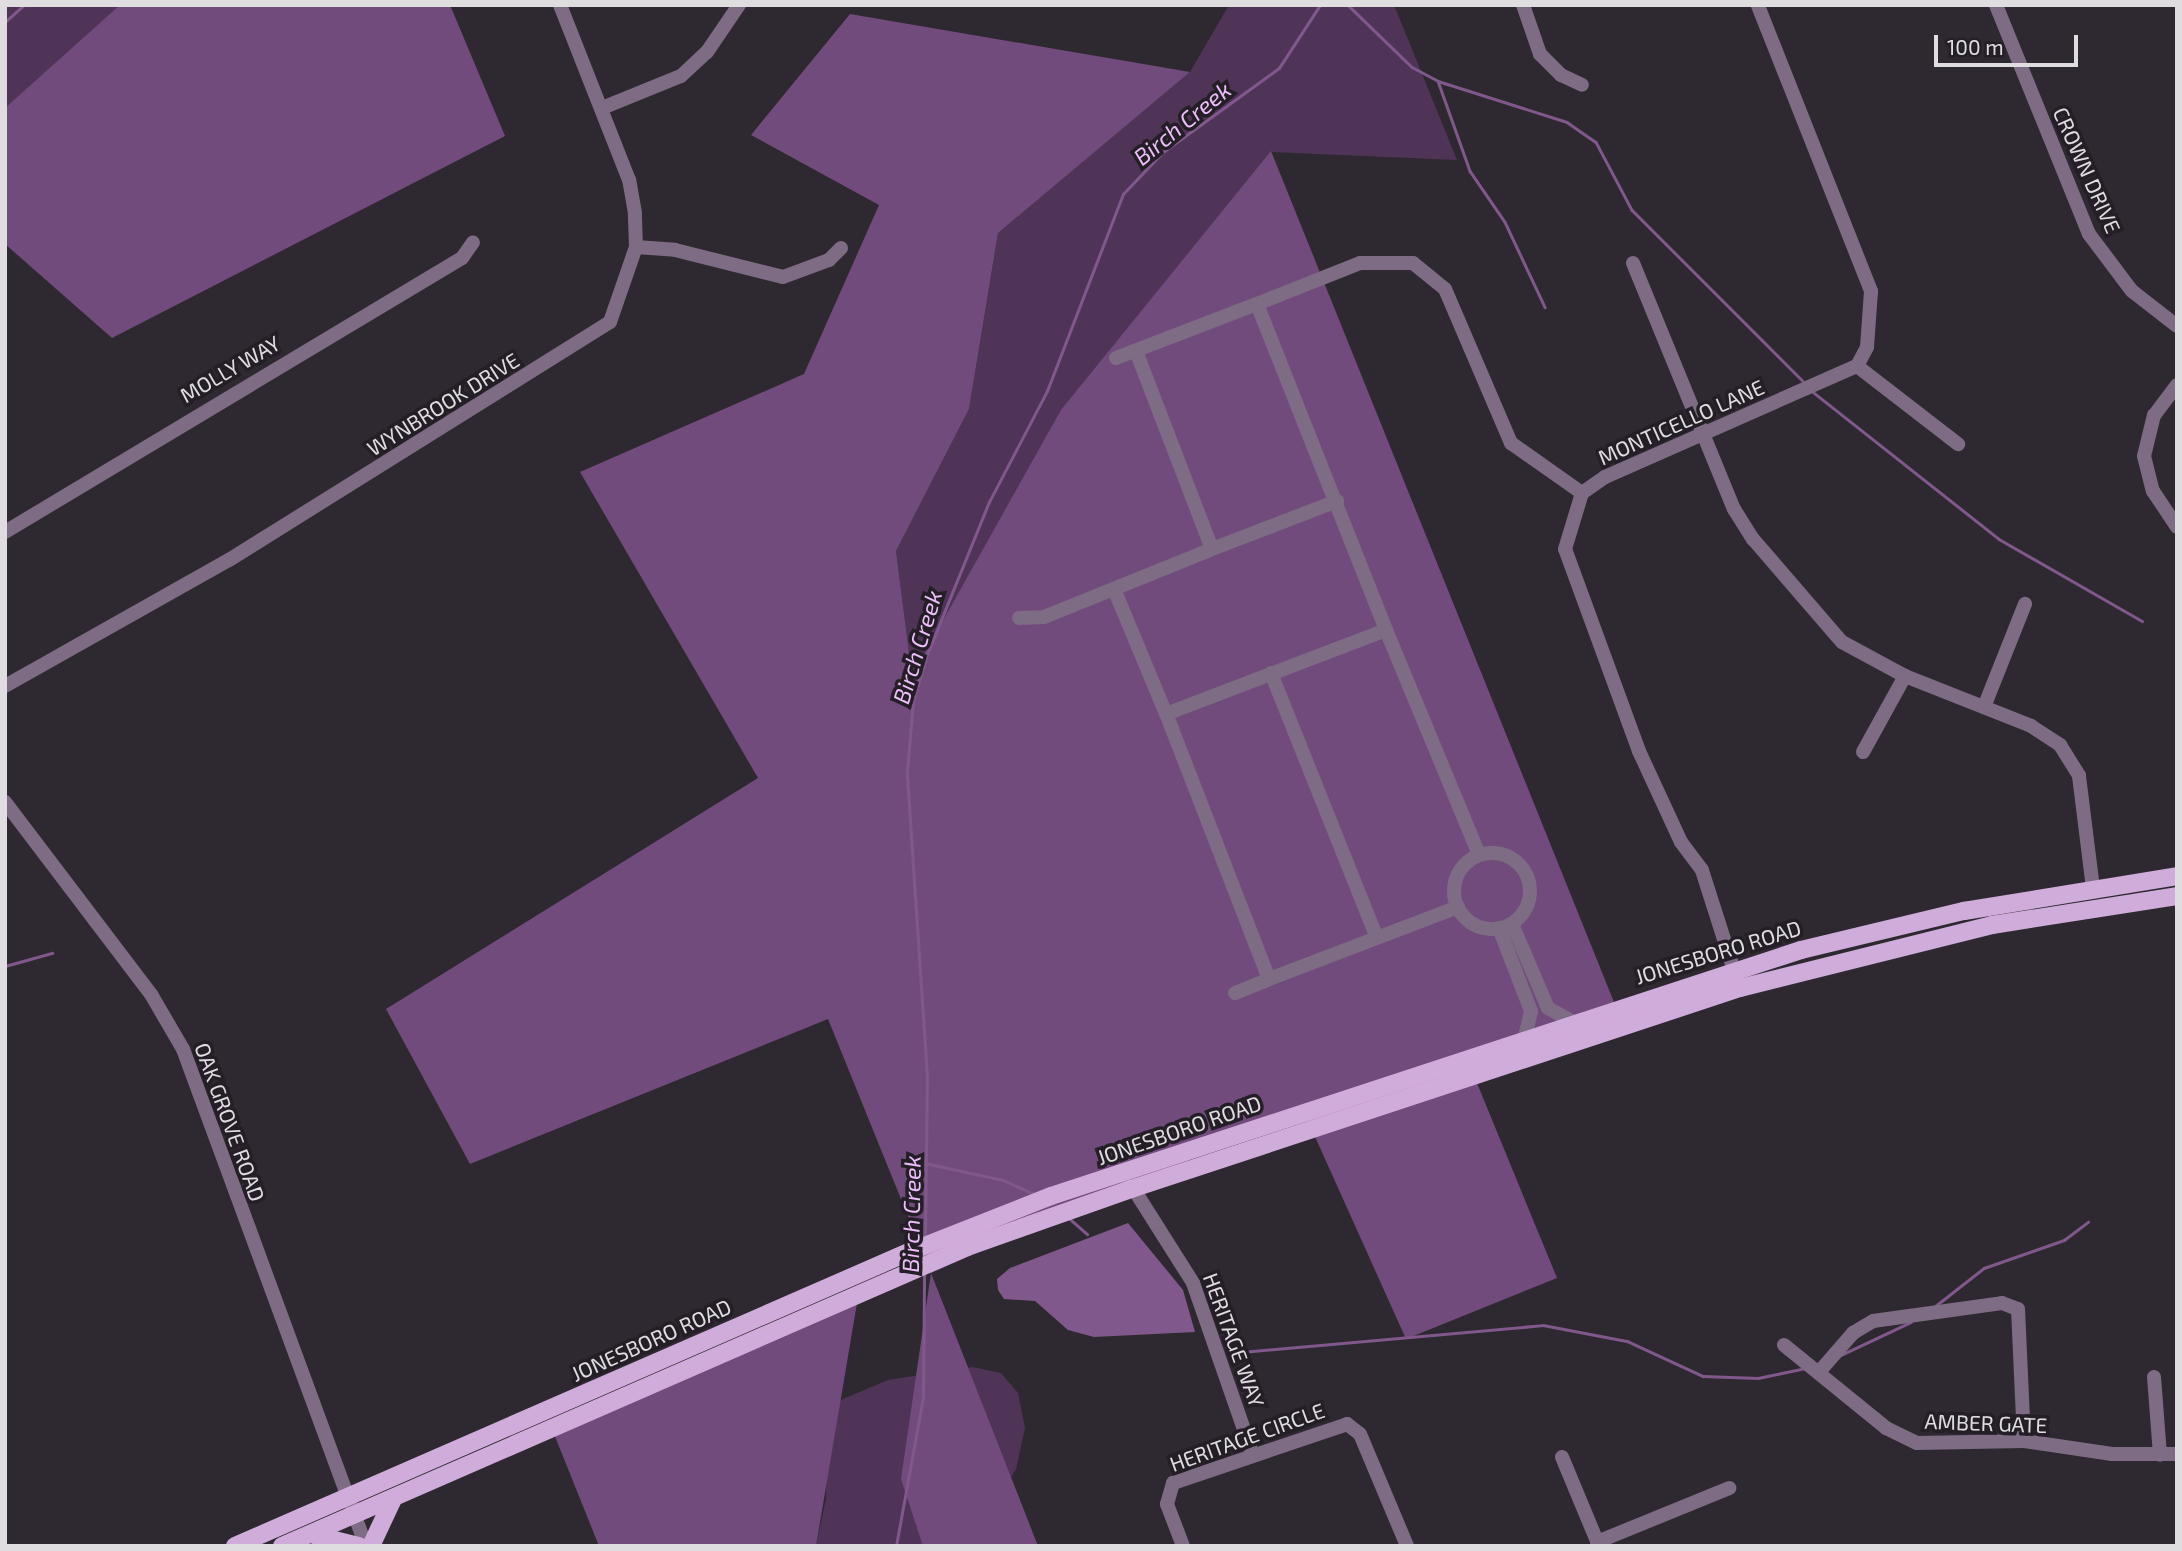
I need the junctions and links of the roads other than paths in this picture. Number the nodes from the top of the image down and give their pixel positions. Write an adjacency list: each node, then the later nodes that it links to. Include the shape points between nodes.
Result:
1 (560, 5): 7 (street, WYNBROOK DRIVE)
2 (739, 5): 7 (street, via 707,52 681,76)
3 (1523, 5): 6 (street, via 1540,54 1561,75)
4 (1758, 5): 16 (street, via 1871,291 1873,326)
5 (1996, 5): 13 (street, CROWN DRIVE, via 2089,234 2132,291)
6 (1582, 85)
7 (602, 108): 9 (street, WYNBROOK DRIVE, via 629,180)
8 (473, 242): 23 (street, MOLLY WAY, via 461,258)
9 (636, 247): 10 (street, via 675,250 783,277 829,260); 31 (street, WYNBROOK DRIVE, via 620,304 593,337 229,560)
10 (841, 248)
11 (1633, 263): 18 (street)
12 (1257, 304): 14 (street); 20 (street, via 1360,263 1413,263 1445,289 1511,443); 21 (street)
13 (2177, 326)
14 (1136, 351): 15 (street); 24 (street)
15 (1116, 358)
16 (1857, 366): 18 (street, MONTICELLO LANE); 19 (street)
17 (2177, 385): 22 (street, via 2154,415 2144,456 2153,491)
18 (1704, 434): 20 (street, MONTICELLO LANE, via 1634,462); 30 (street, via 1753,539 1842,642)
19 (1958, 444)
20 (1582, 493): 43 (street, via 1565,549 1569,570 1663,807 1702,870)
21 (1337, 502): 24 (street); 28 (street)
22 (2177, 527)
23 (5, 532)
24 (1212, 549): 25 (street)
25 (1114, 589): 27 (street, via 1045,617); 33 (street)
26 (2025, 604): 32 (street)
27 (1018, 618)
28 (1386, 630): 29 (street); 36 (street)
29 (1272, 673): 33 (street); 42 (street)
30 (1905, 676): 32 (street); 34 (street)
31 (5, 686)
32 (1984, 706): 38 (street, via 2049,736 2072,763)
33 (1166, 714): 44 (street)
34 (1863, 752)
35 (5, 802): 59 (street, OAK GROVE ROAD, via 152,996 183,1049)
36 (1479, 855): 40 (street, via 1460,871); 41 (street, via 1503,855 1524,869 1528,905)
37 (2177, 876): 38 (main road, JONESBORO ROAD)
38 (2092, 889): 43 (main road, JONESBORO ROAD, via 1964,911)
39 (2177, 896): 45 (main road, JONESBORO ROAD, via 1992,925)
40 (1458, 907): 41 (street, via 1479,927); 42 (street)
41 (1505, 926): 47 (street, via 1548,1008); 48 (street, via 1531,1011)
42 (1377, 938): 44 (street)
43 (1734, 969): 45 (street); 47 (main road, JONESBORO ROAD)
44 (1269, 979): 46 (street)
45 (1740, 988): 49 (main road, JONESBORO ROAD)
46 (1235, 993)
47 (1572, 1021): 48 (main road, JONESBORO ROAD)
48 (1525, 1037): 49 (main road, JONESBORO ROAD)
49 (1128, 1180): 55 (street, HERITAGE WAY, via 1193,1283); 59 (main road, JONESBORO ROAD, via 943,1237); 60 (main road, JONESBORO ROAD)
50 (1784, 1345): 51 (street, AMBER GATE)
51 (1819, 1372): 53 (street, AMBER GATE, via 1885,1428 1917,1443); 53 (street, via 1853,1333 1873,1321 2002,1303 2018,1309)
52 (2154, 1377): 56 (street)
53 (2024, 1441): 56 (street, AMBER GATE)
54 (2177, 1454): 56 (street, AMBER GATE)
55 (1253, 1455): 68 (street, HERITAGE CIRCLE, via 1168,1489); 69 (street, HERITAGE CIRCLE, via 1339,1424 1354,1427)
56 (2160, 1455)
57 (1562, 1457): 63 (street)
58 (1729, 1488): 63 (street)
59 (346, 1495): 61 (street, OAK GROVE ROAD); 64 (main road, JONESBORO ROAD)
60 (395, 1497): 61 (main road, JONESBORO ROAD); 67 (main road)
61 (354, 1515): 62 (main road, JONESBORO ROAD); 67 (street, OAK GROVE ROAD)
62 (307, 1535): 65 (main road, JONESBORO ROAD); 66 (main road)
63 (1598, 1544)
64 (235, 1546)
65 (282, 1546)
66 (359, 1546)
67 (369, 1546)
68 (1183, 1546)
69 (1407, 1546)

